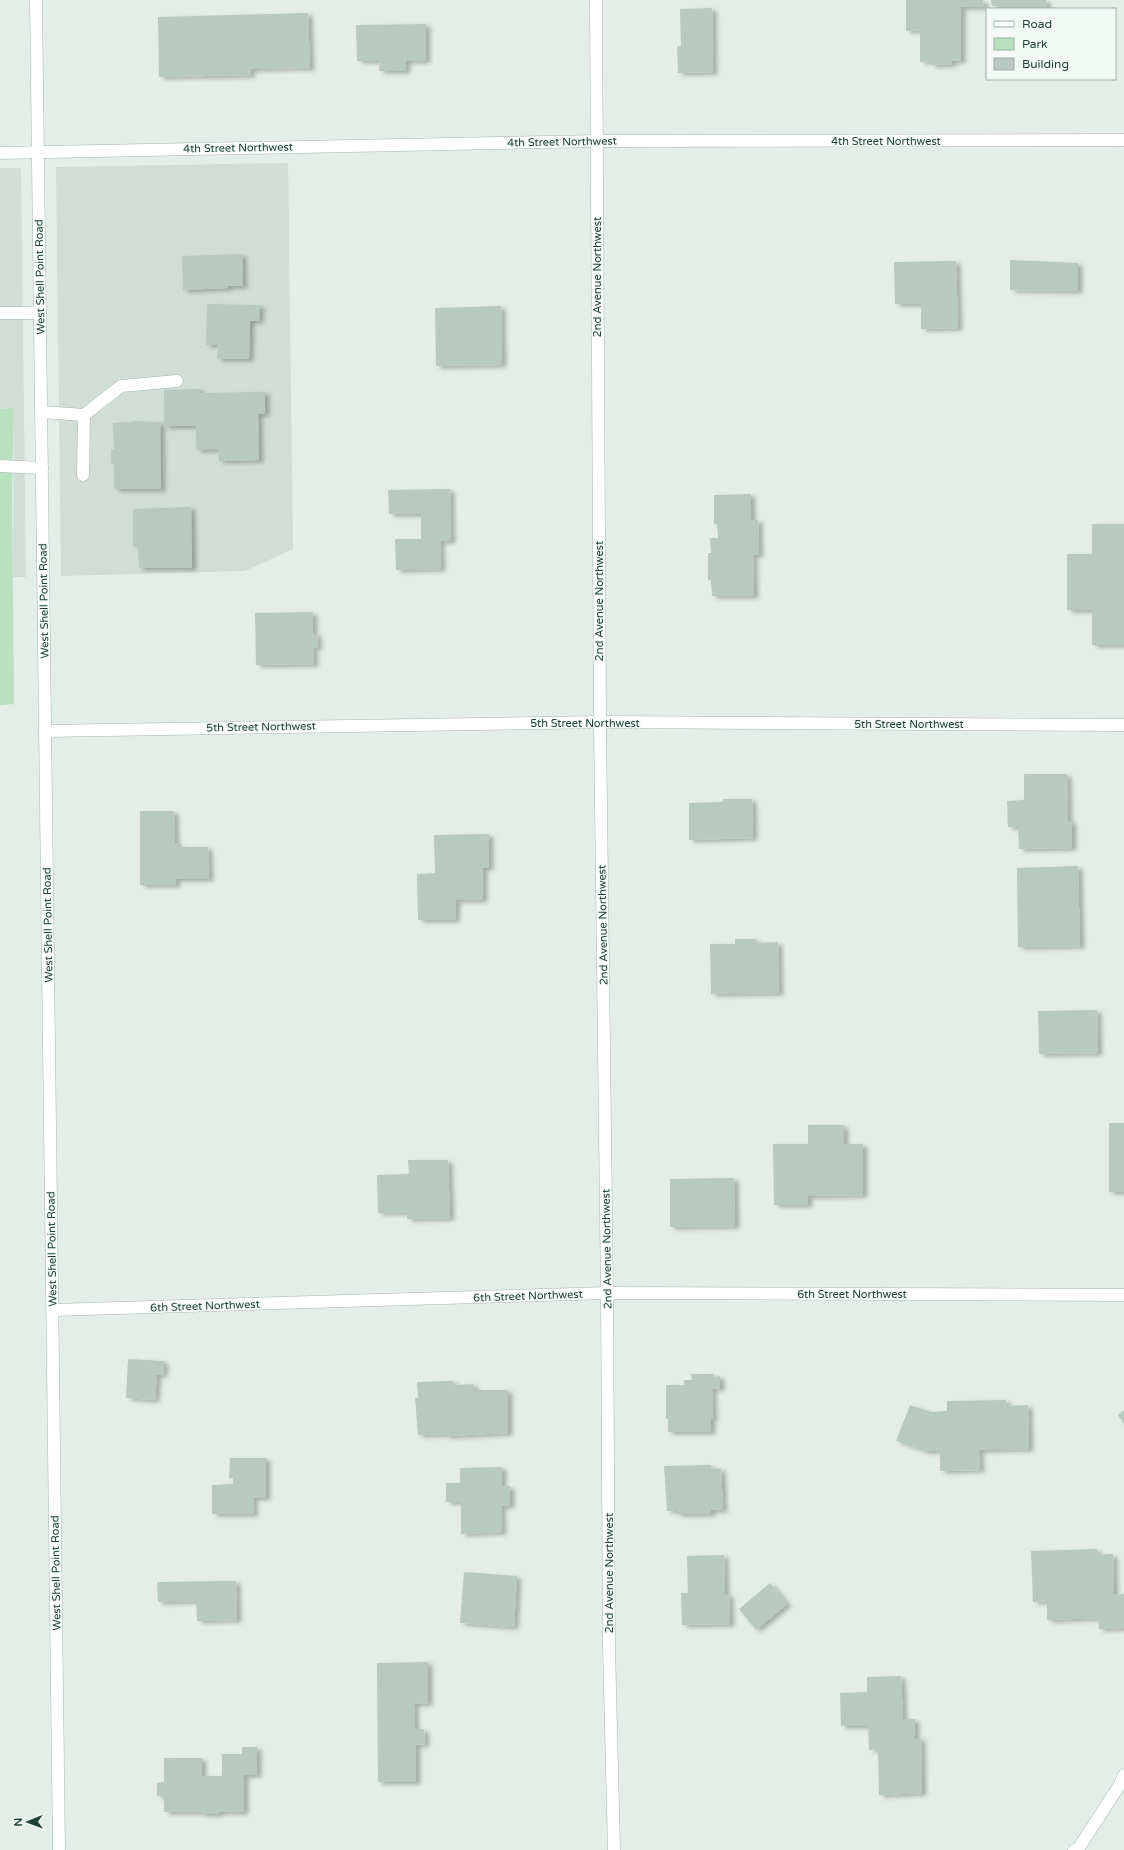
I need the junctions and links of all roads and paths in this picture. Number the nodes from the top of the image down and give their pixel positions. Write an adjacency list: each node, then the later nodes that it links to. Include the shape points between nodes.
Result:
1 (36, 0): 5 (street, West Shell Point Road)
2 (596, 0): 4 (street, 2nd Avenue Northwest)
3 (1124, 140): 4 (street, 4th Street Northwest)
4 (597, 141): 5 (street, 4th Street Northwest); 15 (street, 2nd Avenue Northwest)
5 (38, 152): 6 (street, 4th Street Northwest); 8 (street, West Shell Point Road)
6 (0, 153)
7 (0, 313): 8 (street)
8 (40, 313): 10 (street, West Shell Point Road)
9 (177, 381): 11 (street, via 121,386)
10 (42, 412): 11 (street); 13 (street, West Shell Point Road)
11 (84, 414): 14 (street)
12 (0, 466): 13 (street)
13 (42, 468): 17 (street, West Shell Point Road)
14 (84, 475)
15 (600, 722): 16 (street, 5th Street Northwest); 17 (street, 5th Street Northwest); 18 (street, 2nd Avenue Northwest)
16 (1124, 725)
17 (46, 731): 20 (street, West Shell Point Road)
18 (607, 1293): 19 (street, 6th Street Northwest); 20 (street, 6th Street Northwest); 23 (street, 2nd Avenue Northwest)
19 (1124, 1295)
20 (53, 1310): 22 (street, West Shell Point Road)
21 (1124, 1775): 24 (street, via 1120,1786 1078,1849)
22 (59, 1850)
23 (614, 1850)
24 (1074, 1850)

